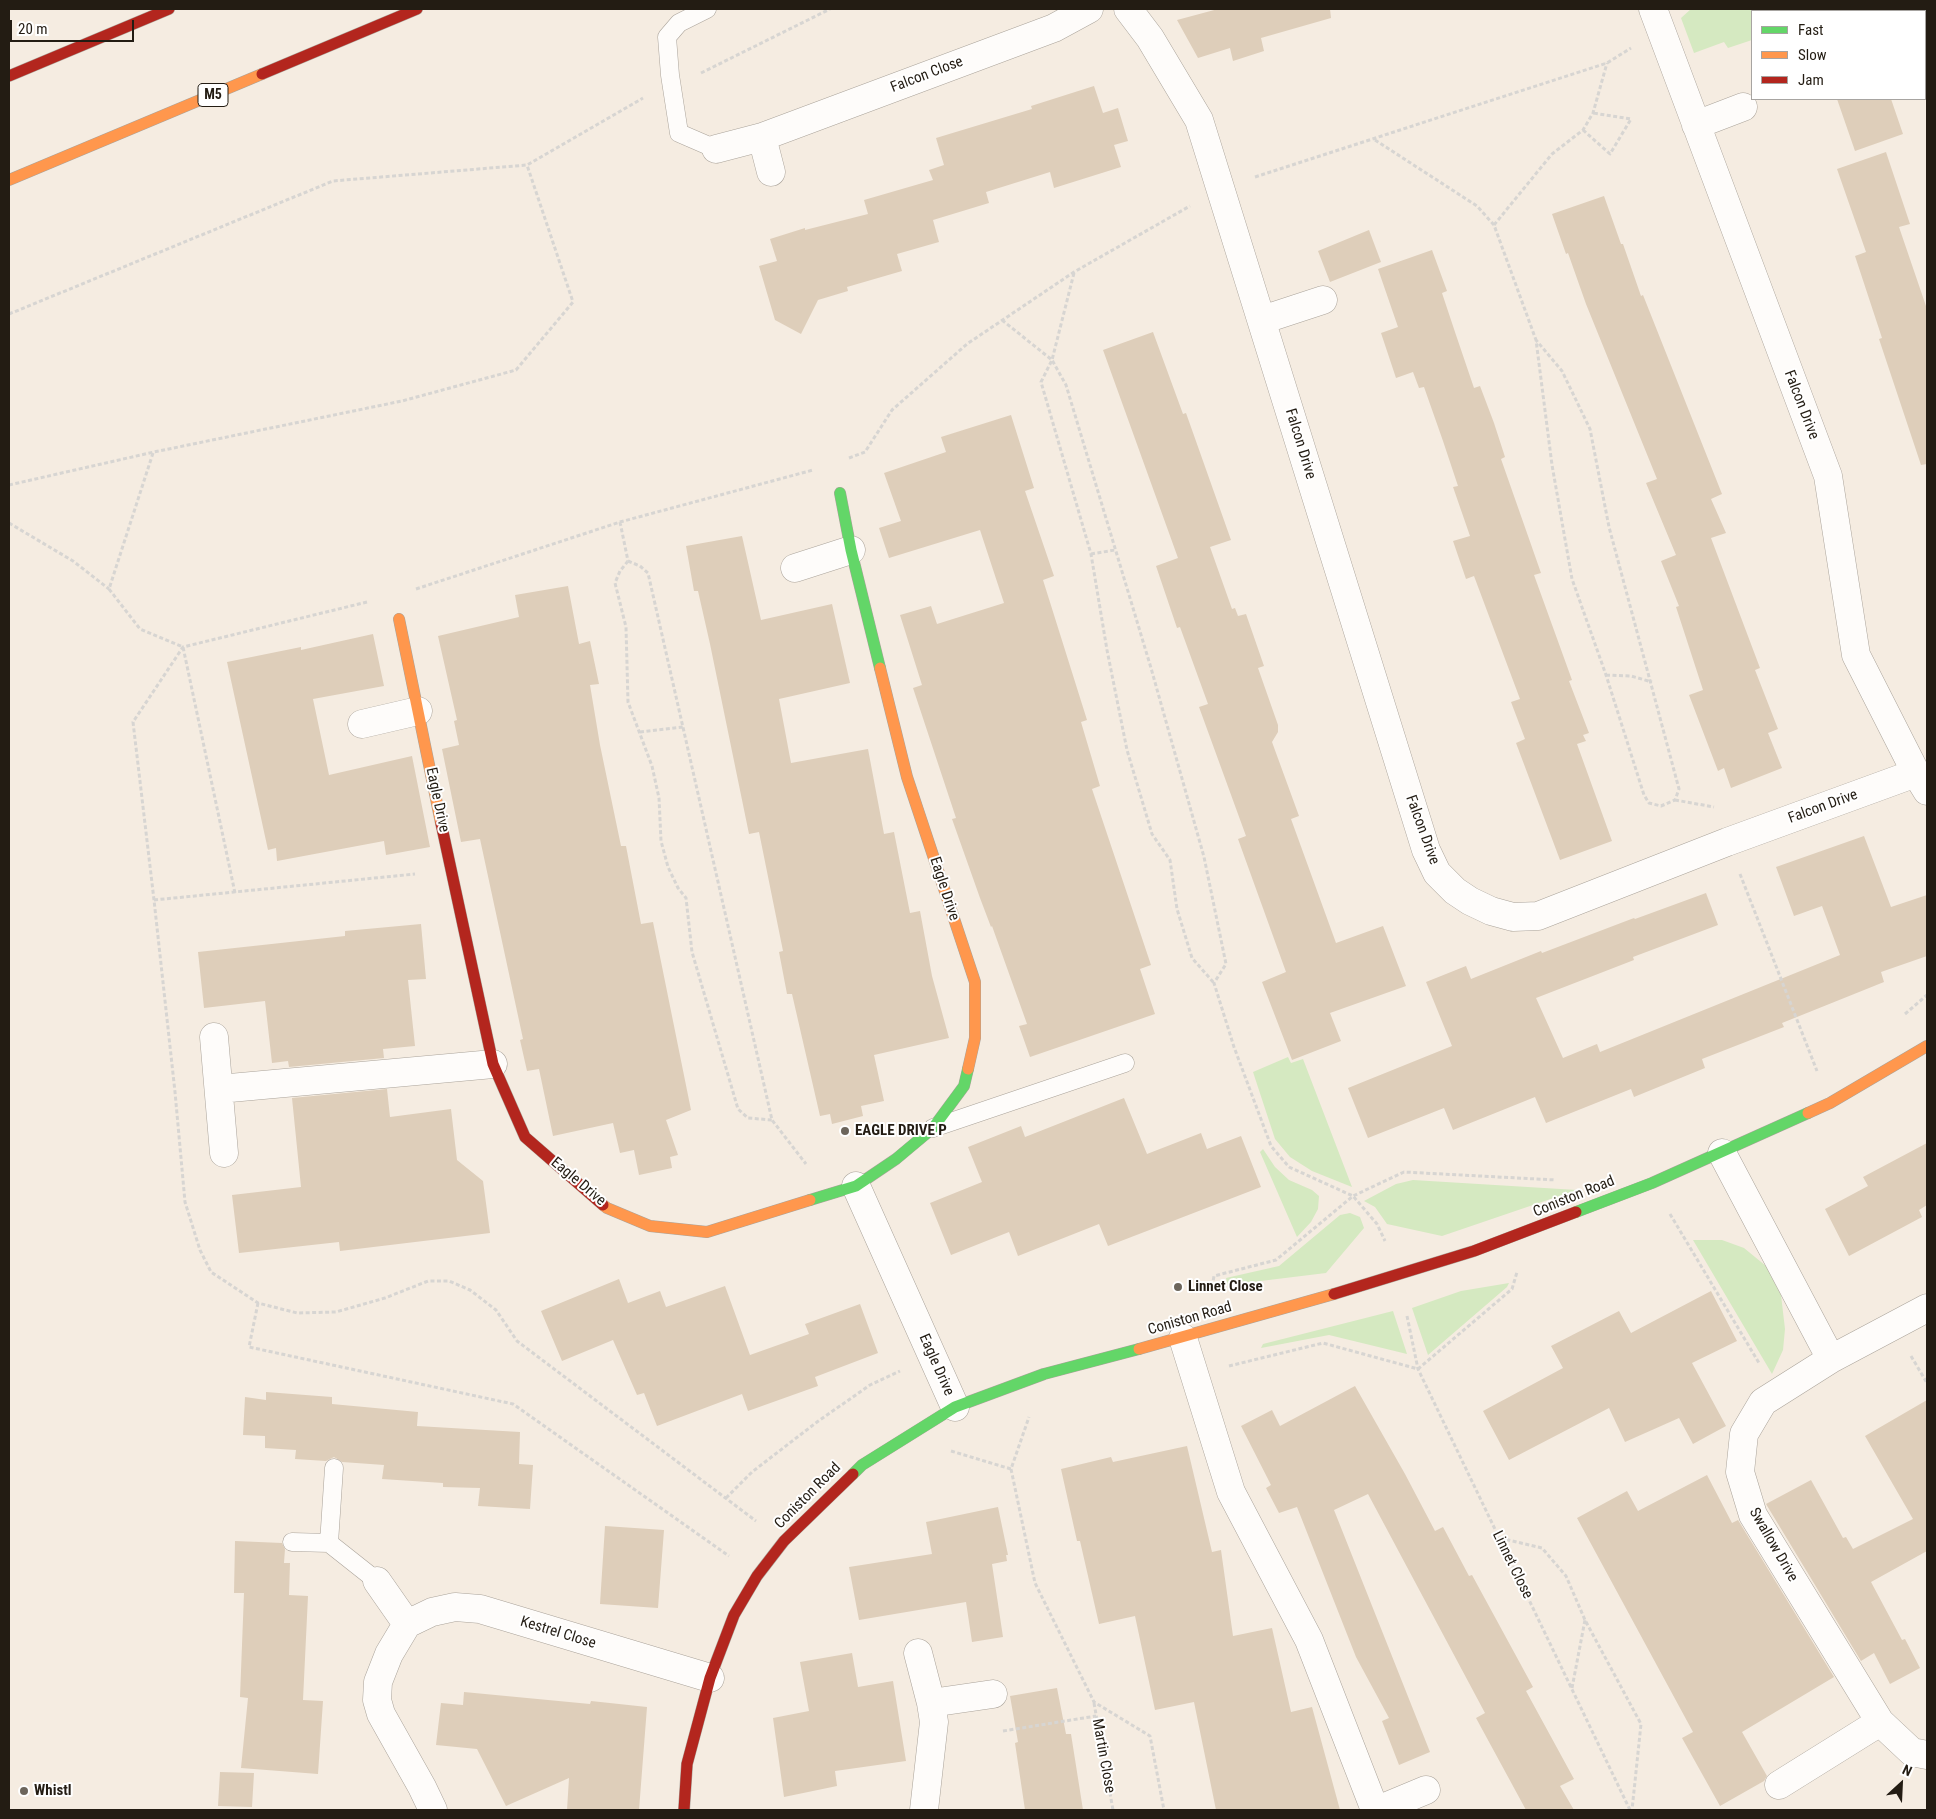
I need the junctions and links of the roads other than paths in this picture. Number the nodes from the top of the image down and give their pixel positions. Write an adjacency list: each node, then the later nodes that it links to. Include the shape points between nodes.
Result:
1 (169, 9): 7 (main road)
2 (417, 9): 13 (main road, M5)
3 (707, 9): 11 (lane, via 679,23 667,37 679,133)
4 (1089, 9): 10 (street, Falcon Close, via 1054,28)
5 (1128, 9): 15 (street, Falcon Drive, via 1150,38 1199,120)
6 (1656, 19): 9 (street, Falcon Drive)
7 (9, 76)
8 (1742, 108): 9 (street)
9 (1696, 126): 22 (street, Falcon Drive, via 1828,476 1856,655)
10 (762, 137): 11 (street, Falcon Close); 12 (street)
11 (716, 149)
12 (771, 172)
13 (9, 180)
14 (1323, 300): 15 (street)
15 (1262, 320): 22 (street, Falcon Drive, via 1426,850 1437,873 1455,891 1491,911 1513,917 1538,916 1727,842)
16 (840, 493): 17 (main road, Eagle Drive)
17 (851, 550): 18 (street); 28 (main road, Eagle Drive, via 907,777 975,982 975,1038 964,1086)
18 (795, 568)
19 (399, 619): 20 (main road, Eagle Drive)
20 (418, 711): 21 (street); 25 (main road, Eagle Drive)
21 (362, 724)
22 (1922, 782)
23 (214, 1038): 27 (street)
24 (1927, 1046): 30 (main road, Coniston Road, via 1830,1103)
25 (494, 1064): 27 (street); 31 (main road, Eagle Drive, via 525,1137 607,1208 650,1226 707,1232)
26 (1125, 1064): 28 (lane)
27 (219, 1089): 29 (street)
28 (933, 1128): 31 (main road, Eagle Drive)
29 (224, 1153)
30 (1722, 1153): 33 (main road, Coniston Road, via 1474,1251 1338,1294); 34 (street)
31 (856, 1186): 35 (street, Eagle Drive)
32 (1927, 1308): 34 (street, Swallow Drive)
33 (1194, 1334): 35 (main road, Coniston Road, via 1044,1374); 52 (street, via 1194,1374 1231,1492 1309,1640)
34 (1831, 1358): 45 (street, Swallow Drive, via 1763,1402 1744,1434 1740,1472 1753,1515)
35 (955, 1407): 42 (main road, Coniston Road, via 862,1464 784,1541 757,1576 734,1616)
36 (334, 1468): 38 (lane)
37 (292, 1542): 38 (lane)
38 (329, 1543): 39 (lane)
39 (377, 1582): 40 (street)
40 (407, 1624): 42 (street, Kestrel Close, via 432,1612 455,1607 480,1609); 49 (street, via 389,1654 378,1682 377,1700 381,1714)
41 (918, 1653): 44 (street)
42 (710, 1678): 50 (main road, Coniston Road, via 687,1764)
43 (993, 1694): 44 (street)
44 (931, 1703): 51 (street, via 934,1722)
45 (1880, 1722): 46 (street, Swallow Drive, via 1912,1752); 47 (street)
46 (1927, 1755)
47 (1779, 1785)
48 (1426, 1790): 52 (street)
49 (433, 1810)
50 (684, 1810)
51 (924, 1810)
52 (1376, 1810)

